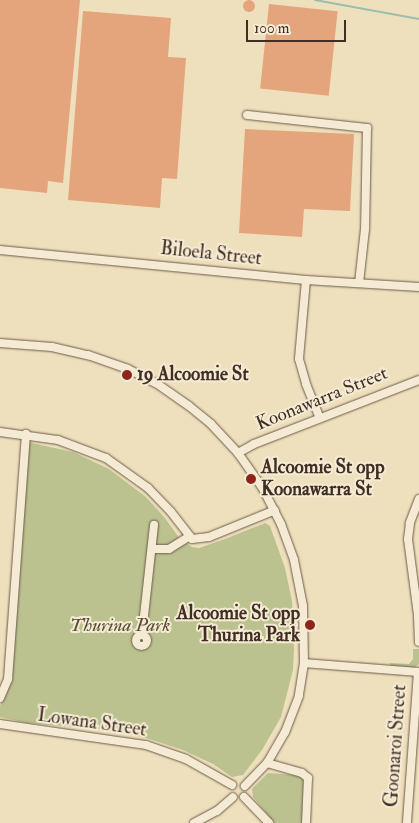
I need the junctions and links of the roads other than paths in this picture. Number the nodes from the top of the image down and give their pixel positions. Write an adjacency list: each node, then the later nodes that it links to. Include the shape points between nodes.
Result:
1 (248, 115): 4 (street, via 368,128 365,229)
2 (0, 250): 3 (street, Biloela Street)
3 (306, 280): 4 (street, Biloela Street); 8 (street, via 299,359)
4 (359, 283): 5 (street, Biloela Street)
5 (419, 287)
6 (0, 343): 11 (street, via 71,351 128,369 156,383 189,406)
7 (419, 380): 8 (street, Koonawarra Street)
8 (320, 418): 11 (street, Koonawarra Street)
9 (0, 432): 10 (street)
10 (26, 434): 15 (street, via 73,444 122,467 160,500); 21 (street, via 8,679)
11 (238, 453): 13 (street)
12 (419, 499): 18 (street, via 408,539)
13 (275, 510): 15 (street, via 203,539 192,540); 19 (street, via 294,560 299,584)
14 (154, 525): 16 (street)
15 (188, 536): 16 (street, via 169,549)
16 (152, 549): 17 (street)
17 (142, 634)
18 (419, 642)
19 (304, 663): 20 (street); 23 (street, via 293,714)
20 (418, 672): 31 (street, Goonaroi Street)
21 (0, 698)
22 (0, 724): 24 (street, Lowana Street, via 146,745 186,759)
23 (268, 763): 25 (street); 30 (street, via 302,772 308,778)
24 (232, 785): 25 (street, via 238,782); 27 (street)
25 (245, 786): 26 (street)
26 (244, 796): 27 (street, via 239,799); 29 (street)
27 (233, 797): 28 (street)
28 (194, 823)
29 (269, 823)
30 (306, 823)
31 (407, 823)

